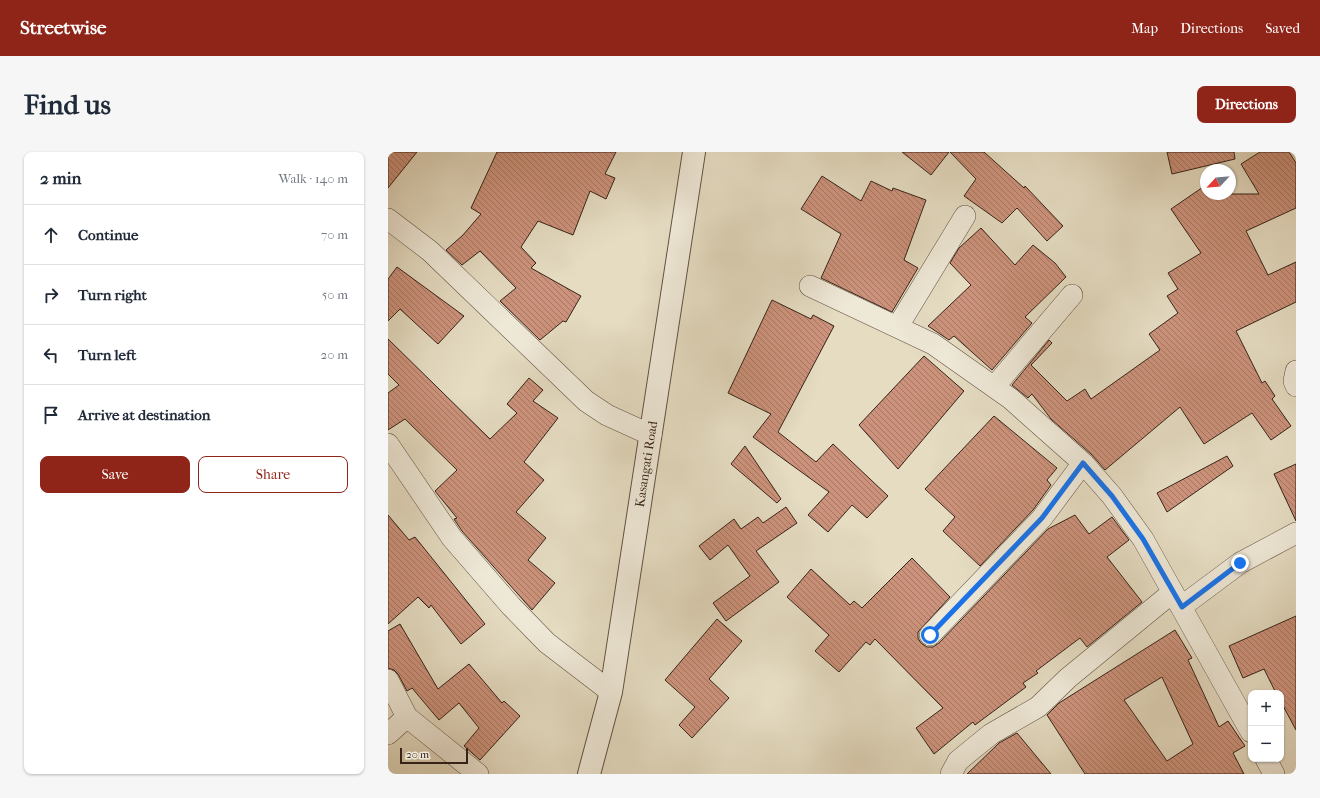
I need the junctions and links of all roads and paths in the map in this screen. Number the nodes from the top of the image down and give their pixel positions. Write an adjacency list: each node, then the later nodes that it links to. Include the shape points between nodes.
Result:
1 (694, 152): 10 (street, Kasangati Road)
2 (965, 216): 6 (street)
3 (388, 219): 10 (street, via 430,251 586,401 607,415)
4 (810, 286): 6 (street)
5 (1072, 295): 9 (street)
6 (898, 326): 9 (street, via 933,344)
7 (1296, 371): 8 (street)
8 (1296, 386)
9 (994, 387): 12 (street)
10 (651, 435): 17 (street, Kasangati Road)
11 (388, 444): 17 (street, via 452,538 511,606 546,643)
12 (1083, 463): 14 (street, via 1112,496 1143,539); 15 (street, via 1042,518)
13 (1296, 533): 14 (street)
14 (1177, 599): 19 (street); 24 (street, via 1068,678 1038,707 991,734 958,761)
15 (930, 635)
16 (388, 680): 18 (street)
17 (611, 692): 23 (street, Kasangati Road)
18 (407, 717): 20 (street); 22 (street)
19 (1248, 727)
20 (388, 734)
21 (1268, 762): 25 (street)
22 (478, 774)
23 (589, 774)
24 (951, 774)
25 (1274, 774)

